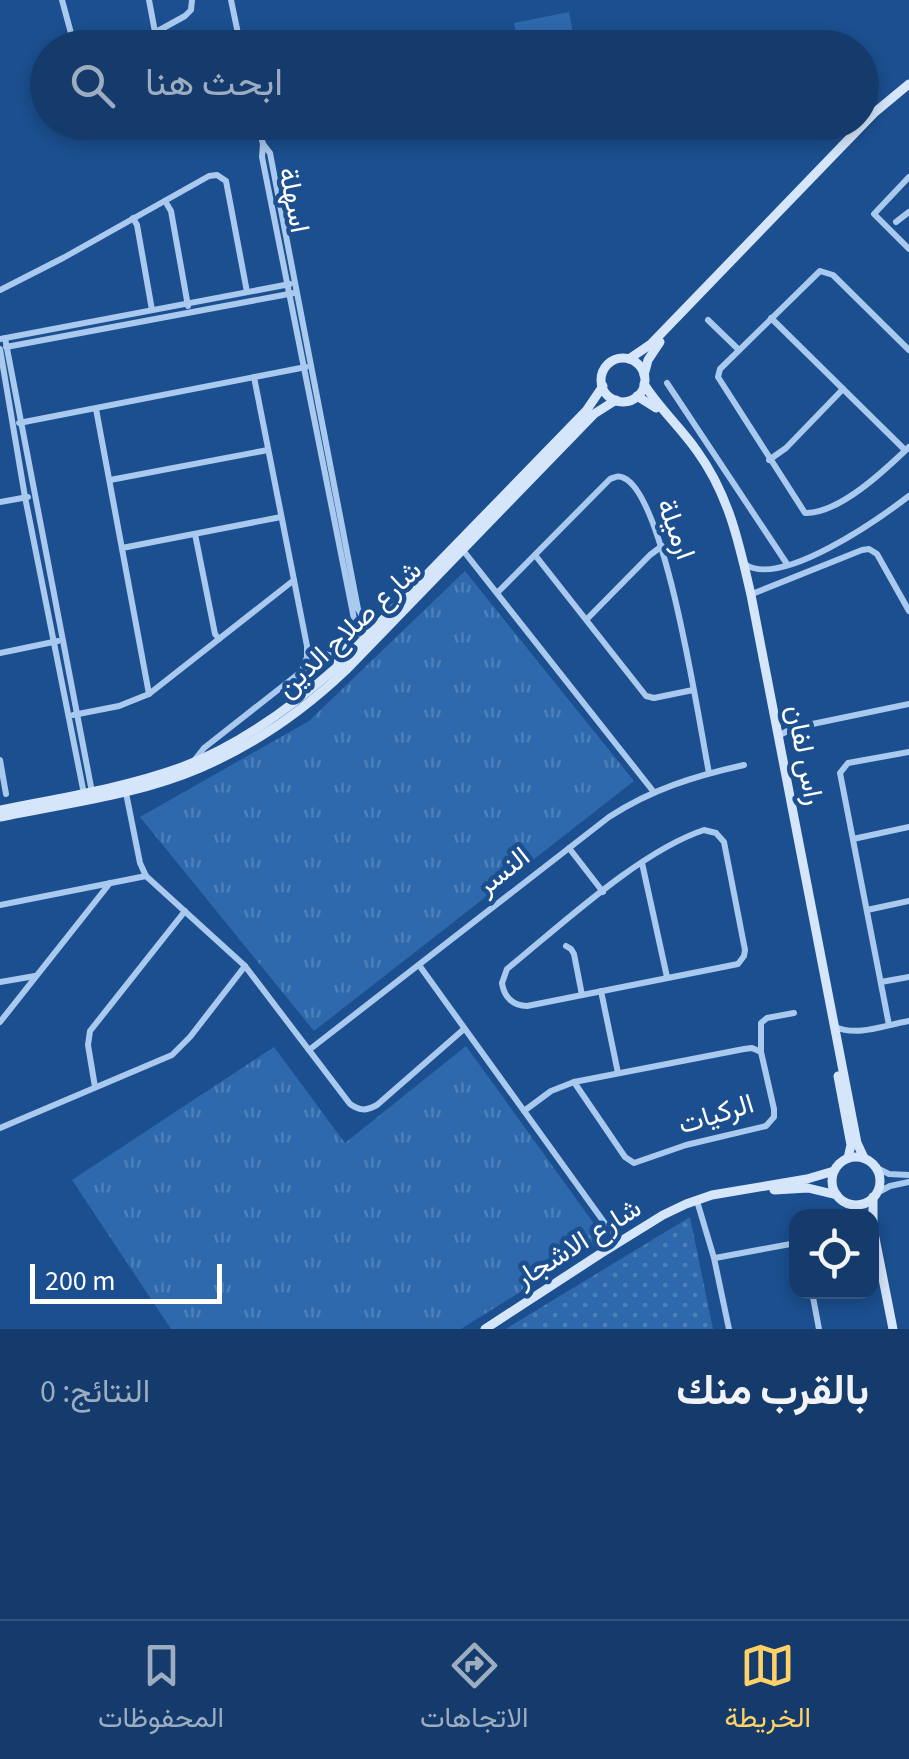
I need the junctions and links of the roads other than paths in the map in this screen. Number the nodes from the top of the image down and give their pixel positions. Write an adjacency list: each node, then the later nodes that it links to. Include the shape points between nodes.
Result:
1 (62, 0): 5 (street)
2 (149, 0): 6 (street)
3 (192, 0): 7 (street, via 185,16)
4 (231, 0): 8 (street)
5 (70, 30)
6 (155, 30)
7 (159, 30)
8 (237, 30)
9 (907, 91): 10 (street); 11 (street)
10 (879, 110)
11 (879, 115)
12 (263, 140): 21 (street, اسهلة)
13 (848, 140): 32 (street, via 647,349)
14 (855, 140): 35 (street, via 659,343)
15 (909, 176): 19 (street, via 874,214)
16 (165, 201): 18 (street); 23 (street, via 209,176 222,176); 24 (street)
17 (909, 212): 19 (street)
18 (133, 218): 22 (street); 25 (street)
19 (893, 225): 20 (street)
20 (909, 249)
21 (293, 288): 23 (street); 26 (street); 33 (street, اسهلة)
22 (0, 290)
23 (248, 292): 24 (street)
24 (187, 304): 25 (street); 26 (street)
25 (152, 310): 29 (street)
26 (190, 313): 29 (street)
27 (771, 318): 30 (street); 31 (street, via 816,272 828,272); 38 (street)
28 (708, 320): 30 (street)
29 (2, 344): 42 (street)
30 (738, 350): 45 (street, via 718,377)
31 (909, 350)
32 (629, 359): 35 (street); 37 (street, via 606,366)
33 (308, 367): 34 (street); 64 (street, اسهلة, via 358,609); 65 (street, اسهلة)
34 (254, 378): 41 (street); 44 (street)
35 (644, 380): 39 (street); 57 (street, راس لفان, via 718,486)
36 (666, 382): 56 (street)
37 (603, 386): 40 (street); 53 (street, شارع صلاح الدين)
38 (843, 389): 43 (street); 45 (street)
39 (637, 396): 40 (street); 125 (street, راس لفان, via 656,408 695,456 734,543 848,1128)
40 (616, 400): 53 (street, شارع صلاح الدين)
41 (96, 409): 42 (street); 46 (street)
42 (16, 424): 48 (street)
43 (907, 449): 45 (street, via 817,513 801,510)
44 (268, 450): 46 (street); 50 (street)
45 (769, 460)
46 (110, 480): 54 (street)
47 (909, 496): 56 (street, via 853,535)
48 (30, 497): 49 (street); 68 (street)
49 (0, 502)
50 (282, 517): 51 (street); 58 (street)
51 (196, 534): 54 (street); 66 (street)
52 (662, 546): 55 (street, ارميلة, via 637,491 615,477); 63 (street); 74 (street, ارميلة)
53 (460, 547): 59 (street); 62 (street, شارع صلاح الدين); 72 (street, شارع صلاح الدين)
54 (122, 548): 75 (street)
55 (535, 555): 59 (street, ارميلة); 63 (street)
56 (787, 564): 57 (street, via 758,570)
57 (746, 565): 60 (street, راس لفان)
58 (294, 580): 66 (street); 69 (street)
59 (498, 592): 85 (street)
60 (753, 594): 61 (street, via 866,549 877,554); 78 (street, راس لفان)
61 (909, 612)
62 (387, 616): 64 (street, شارع صلاح الدين); 72 (street, شارع صلاح الدين)
63 (587, 619): 74 (street, via 646,696)
64 (374, 623): 65 (street, شارع صلاح الدين)
65 (357, 634): 67 (street, شارع صلاح الدين)
66 (219, 639): 75 (street)
67 (347, 640): 71 (street, شارع صلاح الدين); 72 (street)
68 (58, 641): 70 (street); 77 (street)
69 (307, 646): 71 (street); 73 (street)
70 (0, 652)
71 (324, 655): 73 (street, شارع صلاح الدين)
72 (342, 668): 82 (street, شارع صلاح الدين)
73 (302, 671): 82 (street, شارع صلاح الدين, via 204,748)
74 (693, 690): 83 (street, ارميلة)
75 (149, 694): 77 (street)
76 (909, 704): 78 (street)
77 (72, 715): 87 (street)
78 (777, 731): 114 (street, راس لفان)
79 (909, 752): 90 (street, via 843,768)
80 (0, 760): 86 (street)
81 (744, 765): 83 (street, النسر)
82 (194, 766): 84 (street, شارع صلاح الدين)
83 (709, 773): 85 (street, النسر)
84 (125, 788): 87 (street, شارع صلاح الدين); 93 (street)
85 (653, 792): 91 (street, النسر)
86 (6, 794)
87 (88, 795): 88 (street, شارع صلاح الدين)
88 (0, 813)
89 (909, 827): 90 (street)
90 (853, 839): 98 (street)
91 (569, 848): 95 (street); 101 (street, النسر)
92 (642, 863): 95 (street); 105 (street); 105 (street, via 704,830 724,842 744,956 738,964)
93 (146, 876): 94 (street); 99 (street)
94 (110, 883): 97 (street); 103 (street)
95 (603, 892): 109 (street, via 502,977 506,996 521,1006)
96 (909, 902): 98 (street)
97 (0, 905)
98 (868, 910): 107 (street)
99 (185, 912): 102 (street); 122 (street, via 90,1031)
100 (566, 946): 109 (street, via 574,954)
101 (419, 965): 115 (street); 118 (street, النسر)
102 (244, 966): 118 (street); 122 (street, via 172,1056)
103 (36, 976): 106 (street); 111 (street)
104 (909, 976): 107 (street)
105 (667, 977): 108 (street)
106 (0, 982)
107 (882, 982): 113 (street)
108 (601, 991): 109 (street); 120 (street)
109 (582, 994)
110 (794, 1014): 119 (street, via 762,1020)
111 (0, 1021)
112 (909, 1021): 113 (street)
113 (890, 1024): 116 (street)
114 (835, 1027): 116 (street); 117 (street, راس لفان)
115 (464, 1029): 118 (street, via 364,1110 350,1104); 123 (street)
116 (857, 1032): 117 (street)
117 (838, 1048): 126 (street, راس لفان)
118 (309, 1050)
119 (762, 1052): 120 (street, الركيات, via 744,1049); 121 (street, الركيات, via 771,1122 634,1163)
120 (618, 1073): 121 (street, الركيات)
121 (574, 1082): 123 (street, الركيات)
122 (95, 1087): 124 (street)
123 (524, 1111): 135 (street)
124 (0, 1128)
125 (848, 1158): 126 (street); 128 (street)
126 (864, 1158): 127 (street)
127 (875, 1166): 129 (street); 131 (street, via 880,1180)
128 (834, 1171): 130 (street); 132 (street, شارع الاشجار)
129 (909, 1178): 131 (street)
130 (837, 1195): 132 (street, شارع الاشجار, via 808,1188); 133 (street)
131 (874, 1195): 133 (street); 143 (street)
132 (698, 1200): 135 (street, شارع الاشجار); 137 (street)
133 (848, 1203): 134 (street)
134 (854, 1209)
135 (618, 1243): 140 (street, شارع الاشجار)
136 (789, 1244): 137 (street)
137 (714, 1258): 141 (street)
138 (879, 1282): 143 (street)
139 (813, 1299): 142 (street)
140 (485, 1329)
141 (728, 1329)
142 (819, 1329)
143 (890, 1329)

